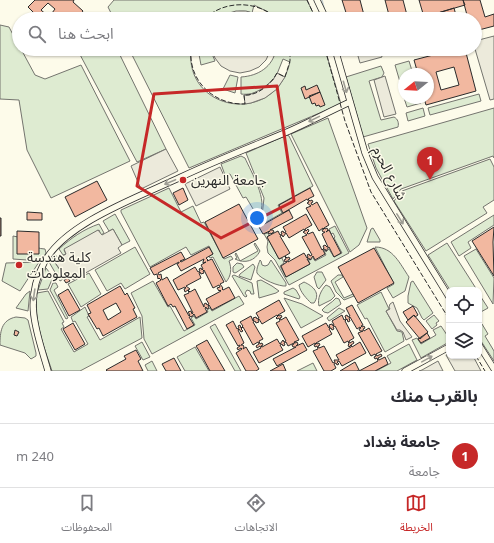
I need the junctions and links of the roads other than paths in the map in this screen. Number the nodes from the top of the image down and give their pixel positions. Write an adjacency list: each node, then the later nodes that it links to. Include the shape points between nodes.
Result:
1 (317, 0): 3 (street)
2 (321, 0): 4 (street)
3 (323, 12)
4 (324, 12)
5 (337, 56): 6 (street, شارع الحرم, one-way to 6)
6 (350, 102): 7 (street, شارع الحرم, one-way to 7, via 375,177); 11 (street, one-way to 11, via 288,132 142,194 92,220 62,240 44,262 33,296 35,328)
7 (446, 292)
8 (446, 349): 12 (street, one-way to 8)
9 (482, 350): 10 (street)
10 (494, 369)
11 (48, 371)
12 (405, 371)

